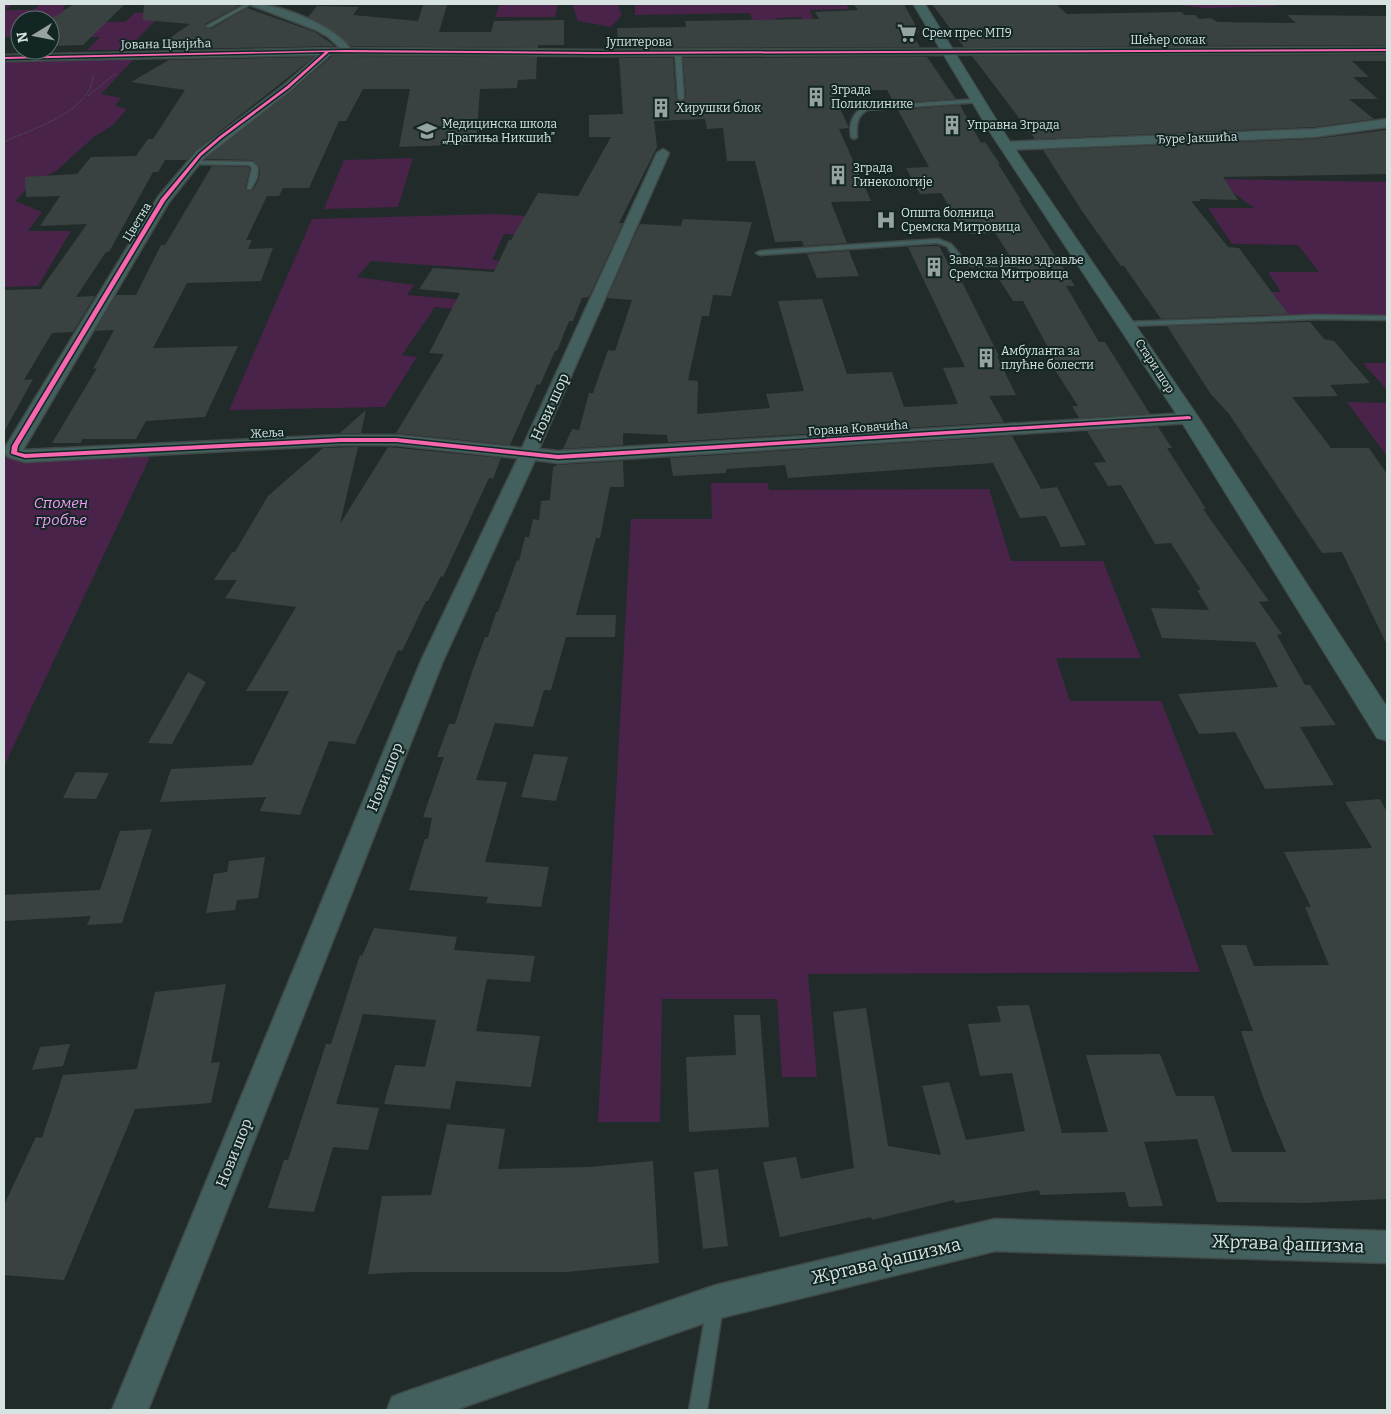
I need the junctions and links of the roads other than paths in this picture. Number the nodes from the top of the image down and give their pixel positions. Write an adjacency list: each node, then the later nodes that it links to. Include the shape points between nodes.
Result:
1 (251, 4): 3 (lane); 6 (street, via 325,32 340,40)
2 (919, 4): 7 (main road, Стари шор)
3 (208, 26)
4 (1387, 50): 7 (street, Шећер сокак)
5 (328, 52): 6 (street, Јупитерова); 9 (street, Јована Цвијића); 16 (street, Цветна, via 288,87 221,137)
6 (347, 52): 8 (street, Јупитерова)
7 (950, 52): 8 (street, Јупитерова); 11 (main road, Стари шор)
8 (678, 53): 10 (lane)
9 (4, 58)
10 (681, 98)
11 (978, 101): 13 (lane, via 866,108 858,112 855,119); 14 (main road, Стари шор)
12 (1387, 123): 14 (street, Ђуре Јакшића, via 1314,133)
13 (854, 137)
14 (1006, 146): 19 (main road, Стари шор)
15 (663, 153): 24 (street, Нови шор)
16 (194, 163): 17 (lane, via 251,163 255,168); 23 (street, Цветна, via 164,200)
17 (249, 188)
18 (760, 253): 19 (lane, via 938,241 949,245 958,258 973,264)
19 (1084, 262): 21 (main road, Стари шор)
20 (1387, 318): 21 (lane, via 1316,317)
21 (1127, 324): 22 (main road, Стари шор)
22 (1189, 418): 24 (street, Горана Ковачића, via 601,455); 25 (main road, Стари шор)
23 (16, 446): 24 (street, Жеља, via 14,454 25,456 396,440)
24 (528, 455): 28 (street, Нови шор, via 432,661)
25 (1387, 730)
26 (1387, 1247): 27 (street, Жртава фашизма, via 995,1235)
27 (716, 1302): 29 (street, Жртава фашизма); 30 (lane)
28 (130, 1410)
29 (404, 1410)
30 (698, 1410)

